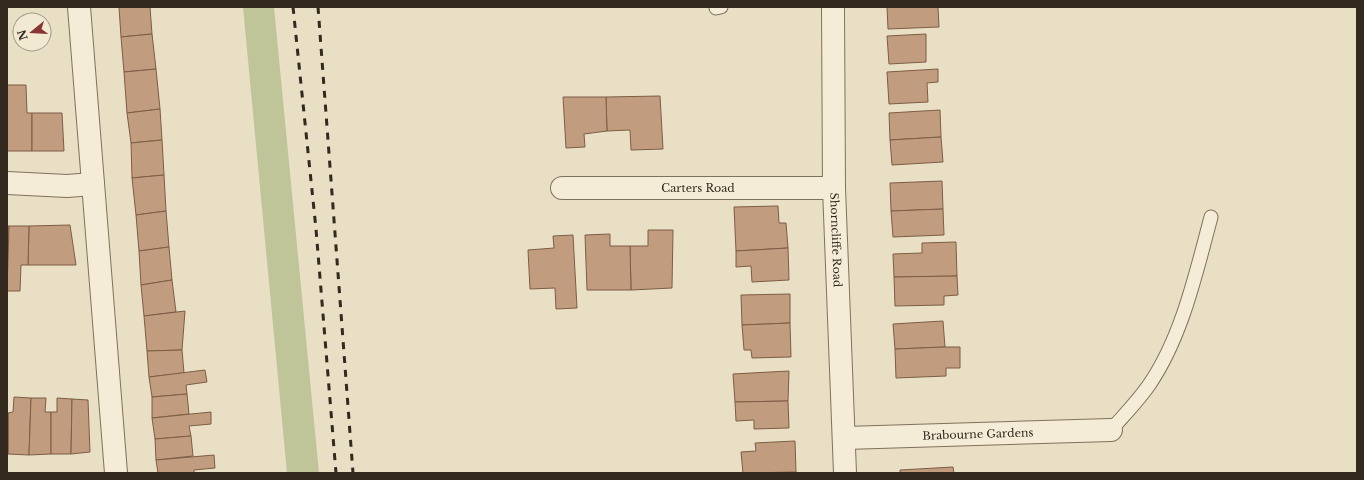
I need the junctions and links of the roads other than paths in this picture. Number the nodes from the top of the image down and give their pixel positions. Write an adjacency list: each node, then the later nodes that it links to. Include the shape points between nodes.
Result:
1 (79, 7): 4 (street)
2 (833, 7): 6 (street, Shorncliffe Road)
3 (7, 183): 4 (street, via 67,186)
4 (93, 184): 10 (street)
5 (562, 188): 6 (street, Carters Road)
6 (834, 188): 9 (street, Shorncliffe Road)
7 (1211, 216): 8 (lane, via 1183,314 1165,357 1148,386)
8 (1111, 430): 9 (street, Brabourne Gardens)
9 (845, 438): 11 (street, Shorncliffe Road)
10 (116, 473)
11 (845, 473)

